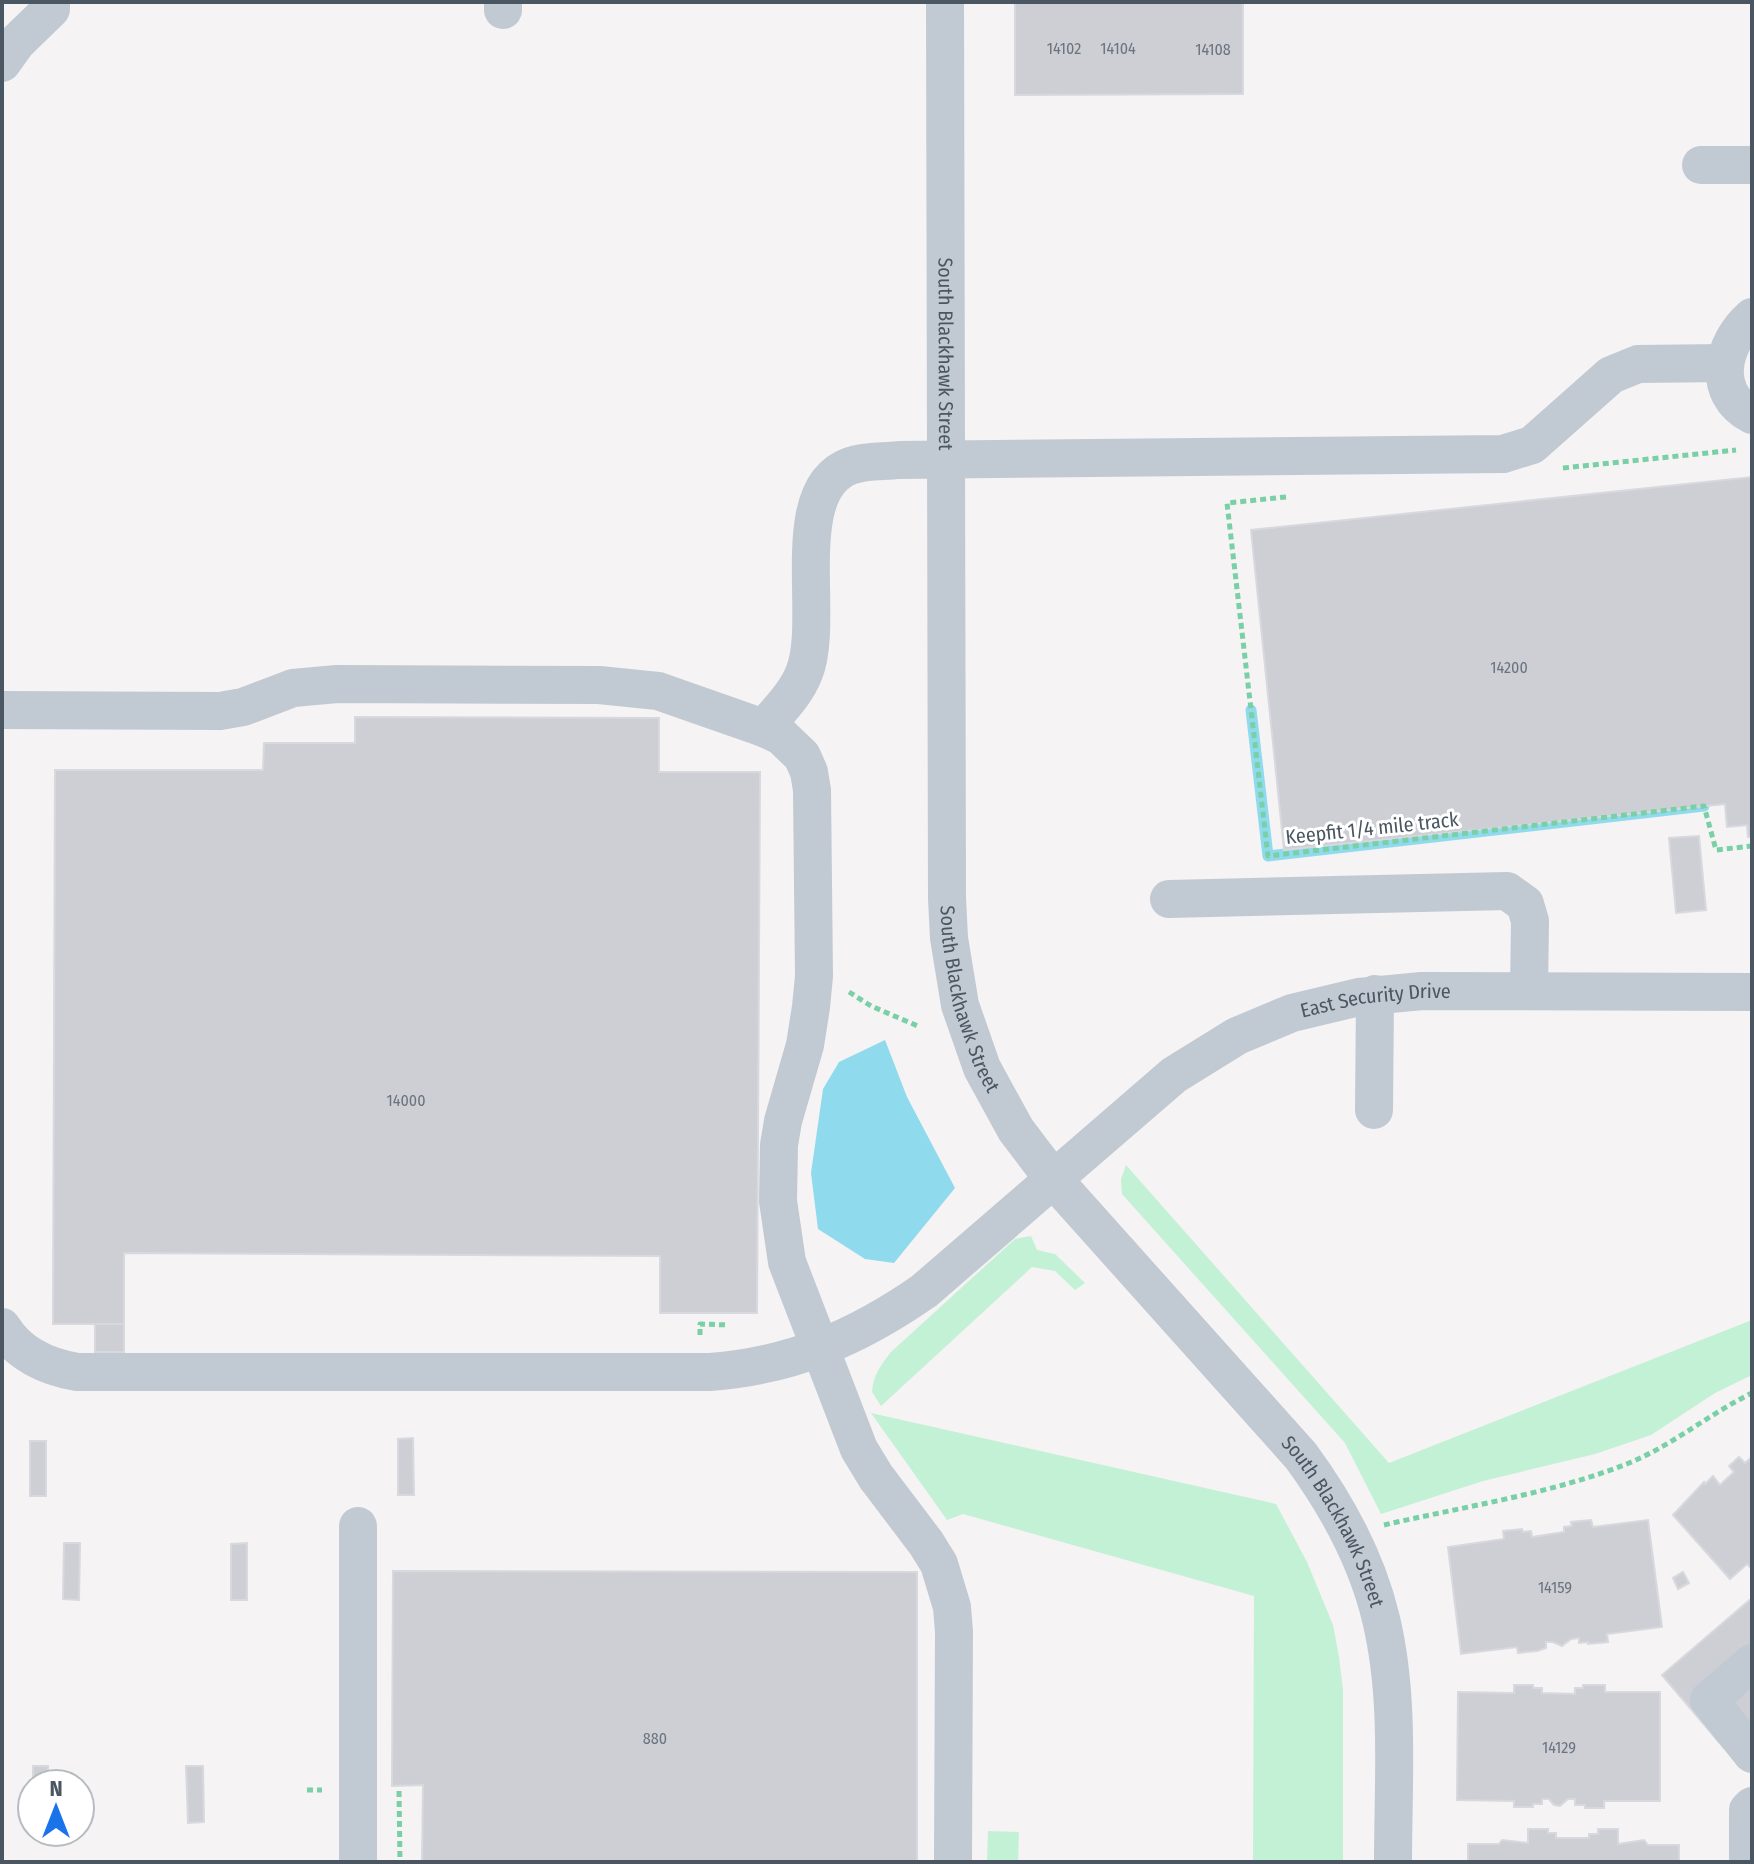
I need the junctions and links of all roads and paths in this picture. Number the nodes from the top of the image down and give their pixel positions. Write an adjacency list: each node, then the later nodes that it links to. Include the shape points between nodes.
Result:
1 (51, 2): 3 (street, via 51,9)
2 (945, 2): 9 (street, South Blackhawk Street)
3 (2, 63)
4 (1701, 165): 5 (street)
5 (1752, 165)
6 (1752, 317): 7 (street, via 1738,329)
7 (1724, 363): 8 (street, via 1734,398); 9 (street, via 1638,364 1611,375 1532,445 1503,454)
8 (1752, 415)
9 (946, 461): 12 (street, via 850,466 833,475 822,491 813,532 805,672); 21 (street, South Blackhawk Street, via 947,898 953,966 969,1033 993,1092)
10 (1227, 503): 13 (path, Keepfit 1/4 mile track, via 1268,856 1704,806 1716,850)
11 (2, 710): 12 (street, via 220,711 293,688 337,684 599,685 658,691)
12 (764, 728): 23 (street, via 802,756 812,790 814,976 805,1045 779,1145 778,1201 787,1262)
13 (1752, 846)
14 (1169, 899): 16 (street, via 1507,891 1525,904 1530,921)
15 (846, 989): 19 (path)
16 (1529, 991): 17 (street, East Security Drive); 18 (street, East Security Drive)
17 (1752, 992)
18 (1375, 994): 20 (street); 21 (street, East Security Drive, via 1292,1013 1202,1056 1146,1097)
19 (920, 1027)
20 (1374, 1110)
21 (1054, 1180): 23 (street, East Security Drive, via 924,1291 868,1327); 34 (street, South Blackhawk Street, via 1301,1456 1349,1534 1373,1590 1387,1650 1393,1714)
22 (2, 1327): 23 (street, East Security Drive, via 19,1347 56,1369 102,1374 710,1372 759,1368)
23 (819, 1349): 33 (street, via 859,1449 926,1543 947,1586 954,1632)
24 (1752, 1393): 25 (path, via 1625,1464 1572,1482)
25 (1383, 1525)
26 (358, 1526): 31 (street)
27 (1752, 1663): 28 (street, via 1709,1700)
28 (1752, 1754)
29 (399, 1791): 32 (path)
30 (1752, 1806): 35 (street)
31 (358, 1862)
32 (400, 1862)
33 (953, 1862)
34 (1393, 1862)
35 (1748, 1862)

